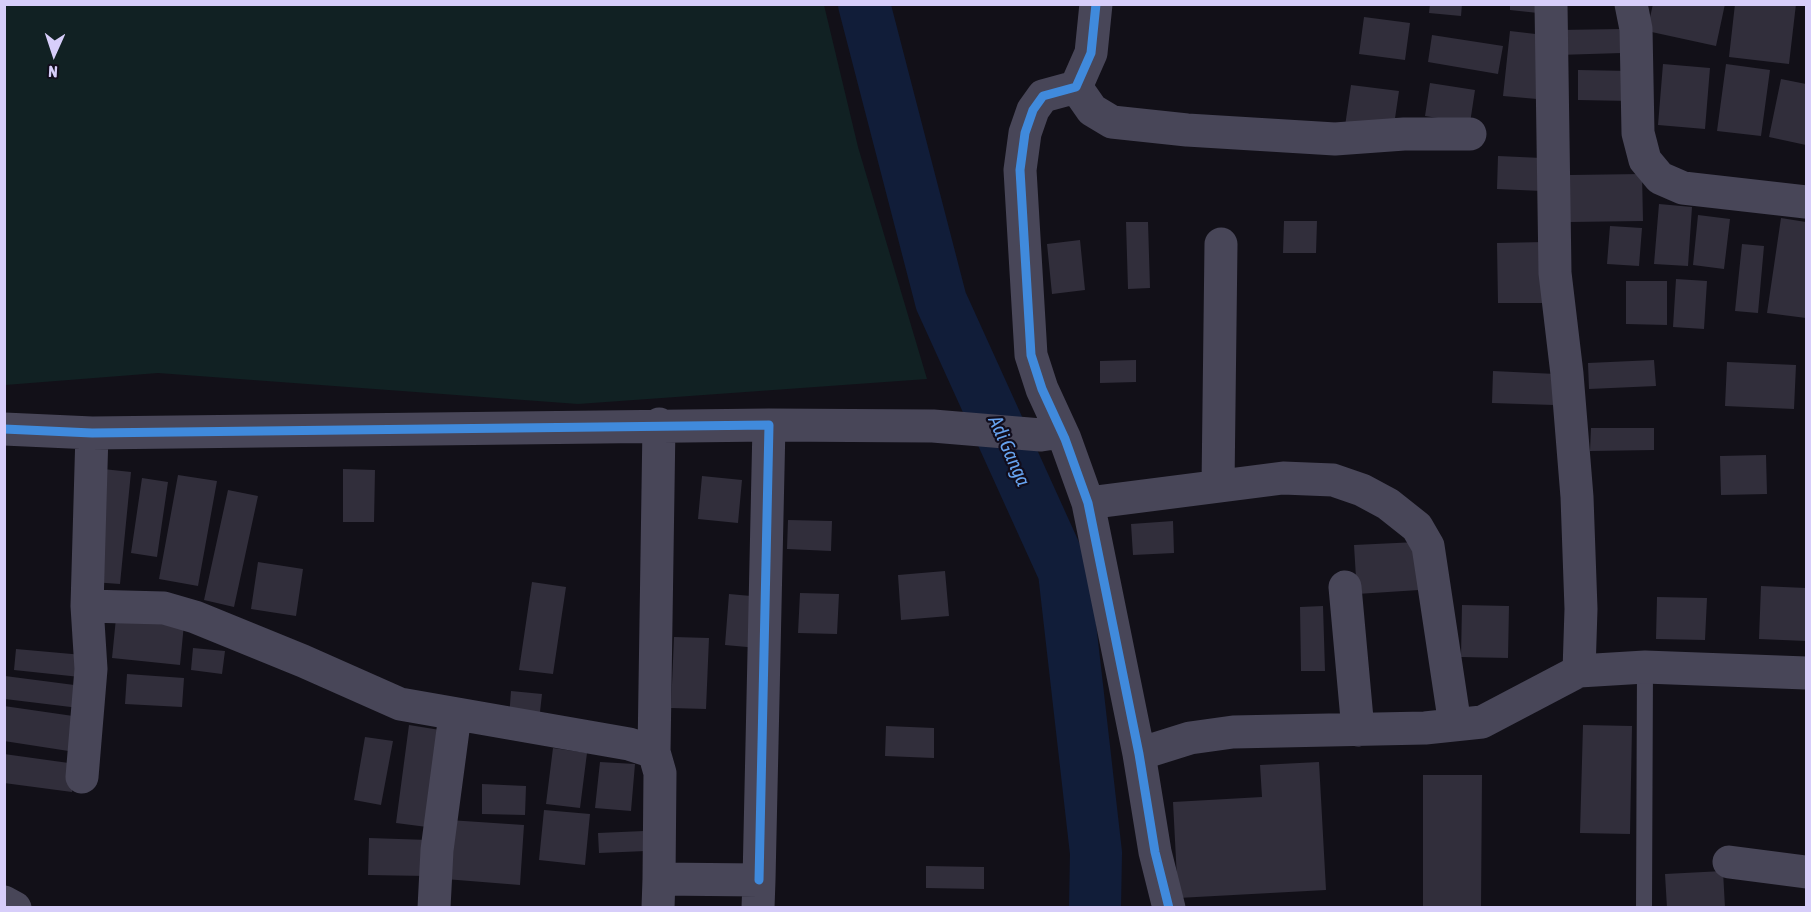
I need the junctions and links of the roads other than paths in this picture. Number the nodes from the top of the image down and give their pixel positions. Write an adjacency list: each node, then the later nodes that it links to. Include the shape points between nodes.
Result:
1 (1096, 4): 4 (street, via 1091,53)
2 (1551, 4): 18 (street, via 1555,273 1576,497 1581,609)
3 (1631, 4): 6 (street, via 1636,29 1638,133 1645,160 1660,178 1683,188)
4 (1076, 87): 5 (street, via 1092,110 1112,122 1335,139); 12 (street, via 1043,96 1033,110 1020,170 1031,355)
5 (1470, 134)
6 (1806, 202)
7 (1221, 244): 13 (street)
8 (659, 424): 9 (street); 11 (street); 23 (street)
9 (769, 425): 12 (street, via 933,426); 29 (street)
10 (4, 429): 11 (street)
11 (92, 433): 16 (street)
12 (1056, 435): 14 (street)
13 (1218, 486): 14 (street); 21 (street, via 1283,478 1333,480 1388,504 1417,527 1428,546)
14 (1085, 495): 24 (street)
15 (1345, 587): 22 (street)
16 (87, 606): 20 (street, via 164,608 195,617 400,704); 25 (street, via 90,669)
17 (1645, 667): 18 (street); 19 (street); 34 (lane)
18 (1579, 671): 21 (street, via 1482,722)
19 (1806, 673)
20 (455, 715): 23 (street, via 629,744); 32 (street, via 437,850)
21 (1455, 725): 22 (street)
22 (1358, 730): 24 (street, via 1233,732 1190,738)
23 (654, 752): 28 (street, via 660,773)
24 (1139, 754): 33 (street, via 1155,852)
25 (82, 777)
26 (1729, 862): 27 (street)
27 (1806, 873)
28 (658, 893): 29 (street)
29 (758, 894)
30 (4, 902): 31 (street)
31 (15, 908)
32 (434, 908)
33 (1169, 908)
34 (1644, 908)

